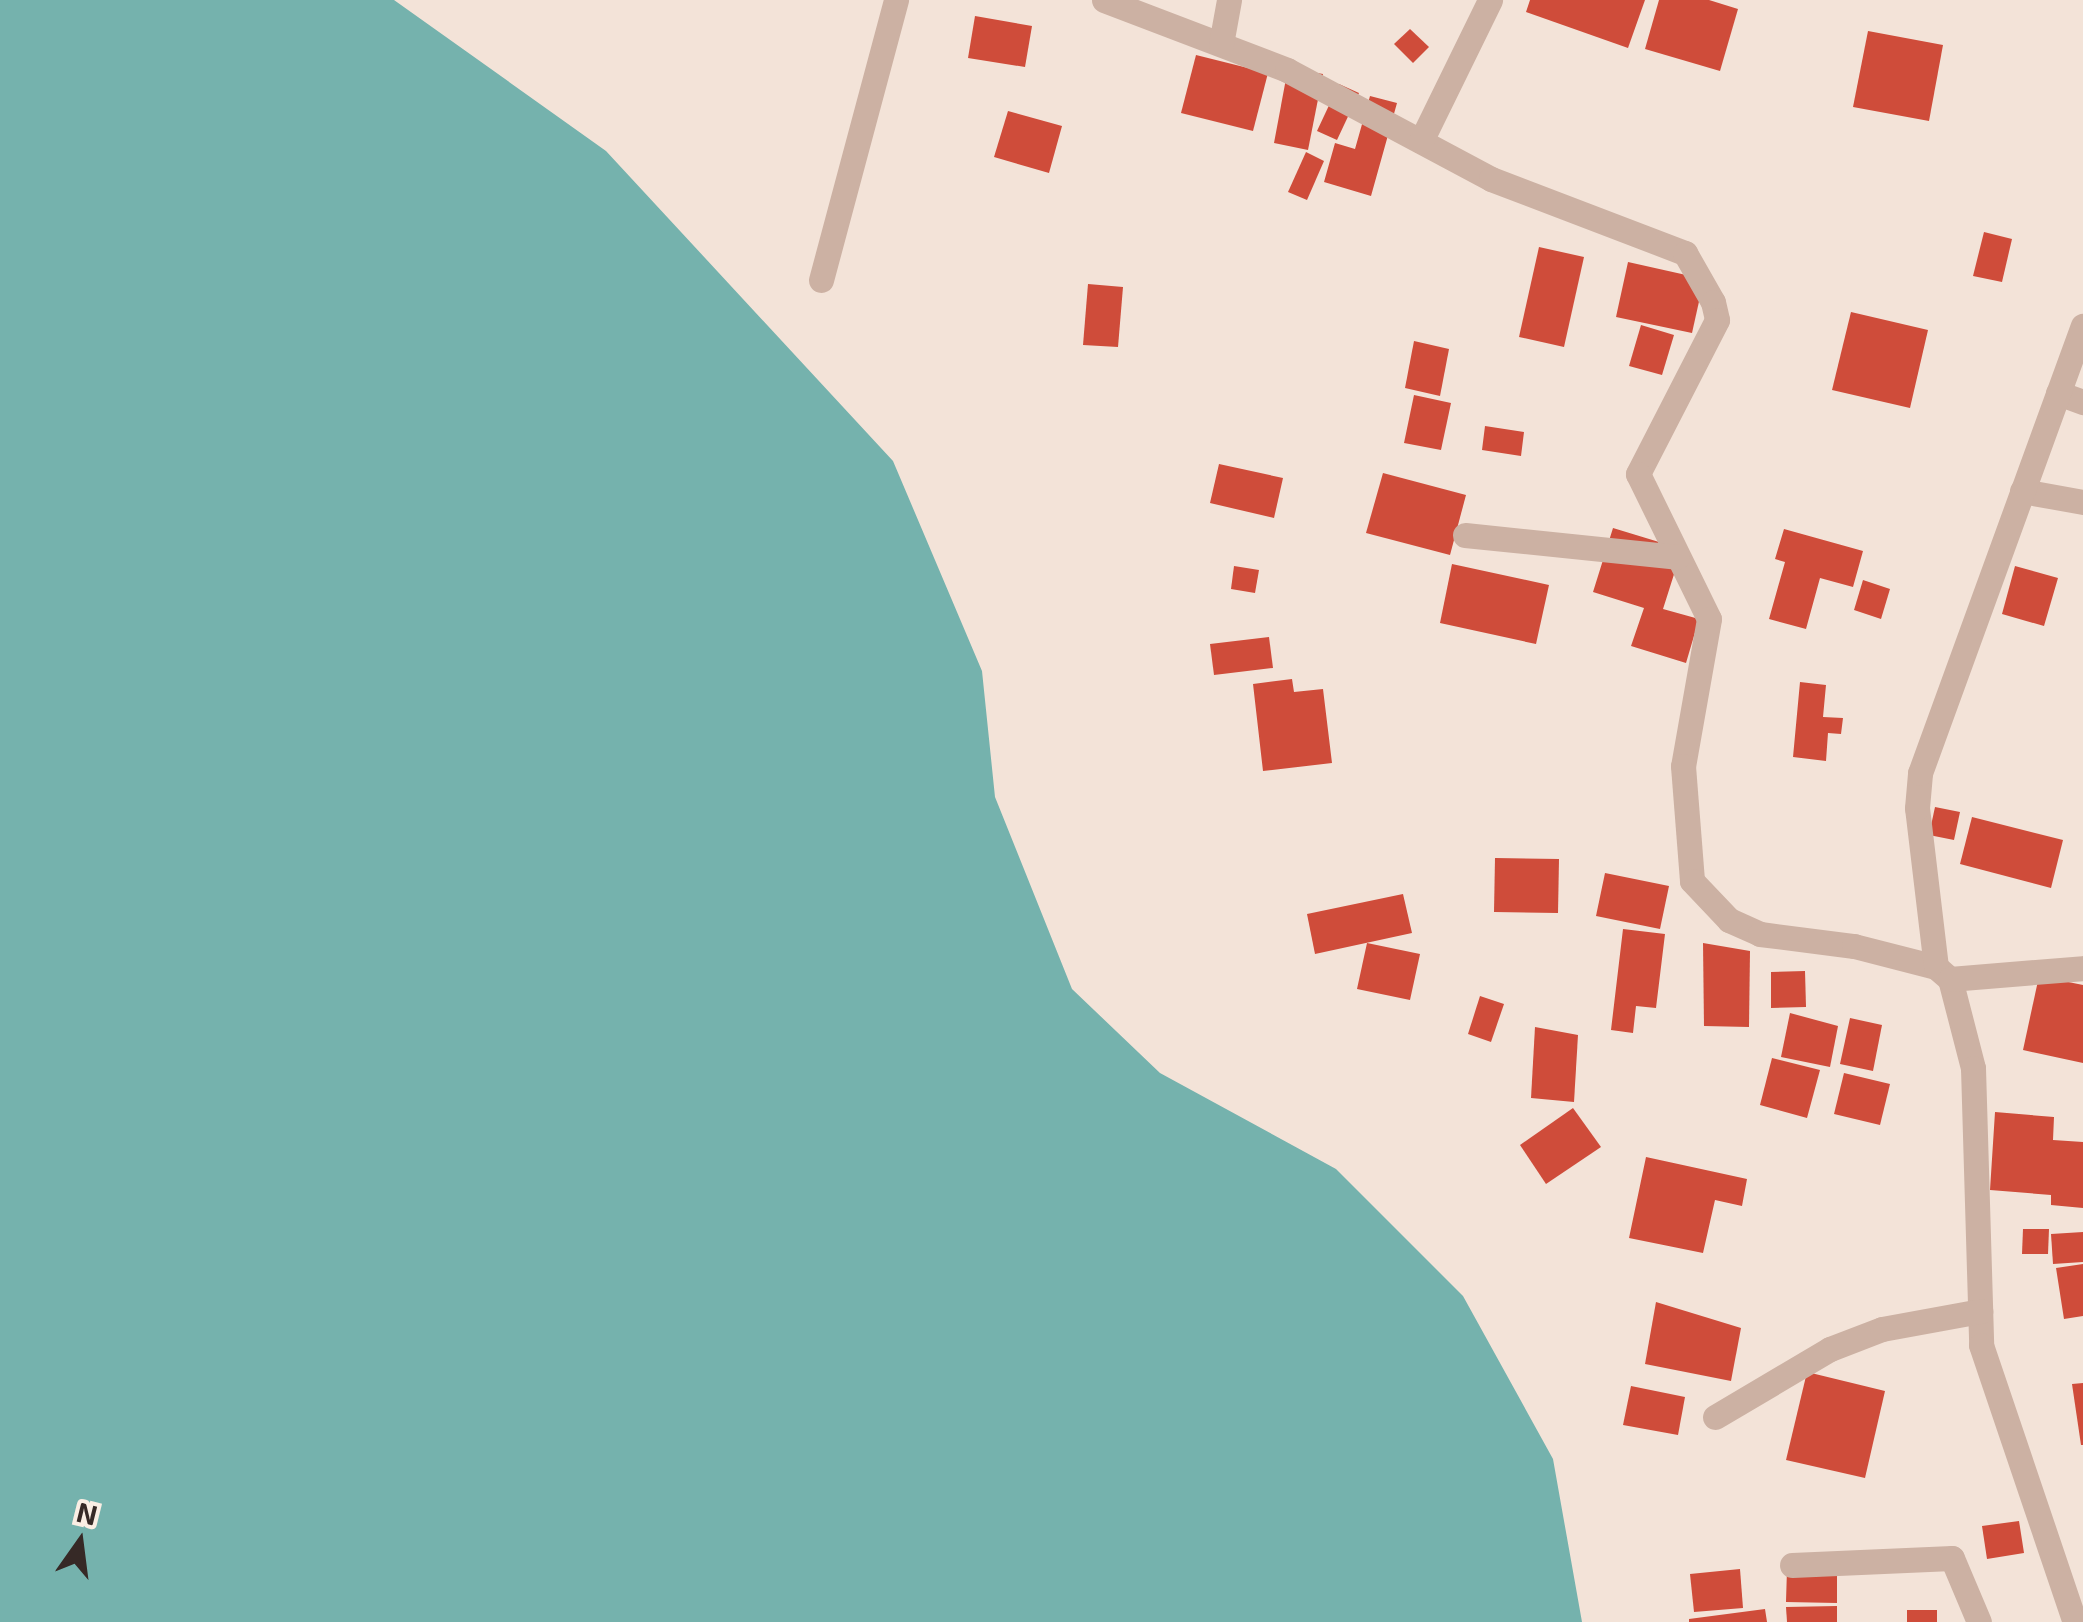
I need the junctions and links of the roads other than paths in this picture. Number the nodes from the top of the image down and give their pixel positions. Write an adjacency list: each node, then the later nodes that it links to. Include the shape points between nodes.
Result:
1 (896, 0): 7 (street)
2 (1104, 0): 5 (street)
3 (1229, 0): 5 (street)
4 (1490, 0): 6 (street)
5 (1221, 44): 6 (street, via 1320,85)
6 (1421, 141): 14 (street, via 1491,180 1685,253 1714,302 1717,320 1638,474)
7 (821, 280)
8 (2083, 326): 9 (street)
9 (2058, 394): 10 (street); 11 (street)
10 (2083, 402)
11 (2022, 491): 12 (street); 16 (street, via 1916,790)
12 (2083, 502)
13 (1466, 534): 14 (street)
14 (1677, 557): 16 (street, via 1703,594 1709,618 1683,766 1692,881 1730,920 1760,934 1854,946)
15 (2083, 967): 16 (street)
16 (1942, 973): 17 (street, via 1972,1068)
17 (1980, 1311): 18 (street, via 1882,1329 1830,1349); 21 (street, via 1982,1346)
18 (1716, 1417)
19 (1792, 1564): 20 (street, via 1952,1558)
20 (1980, 1622)
21 (2075, 1622)

